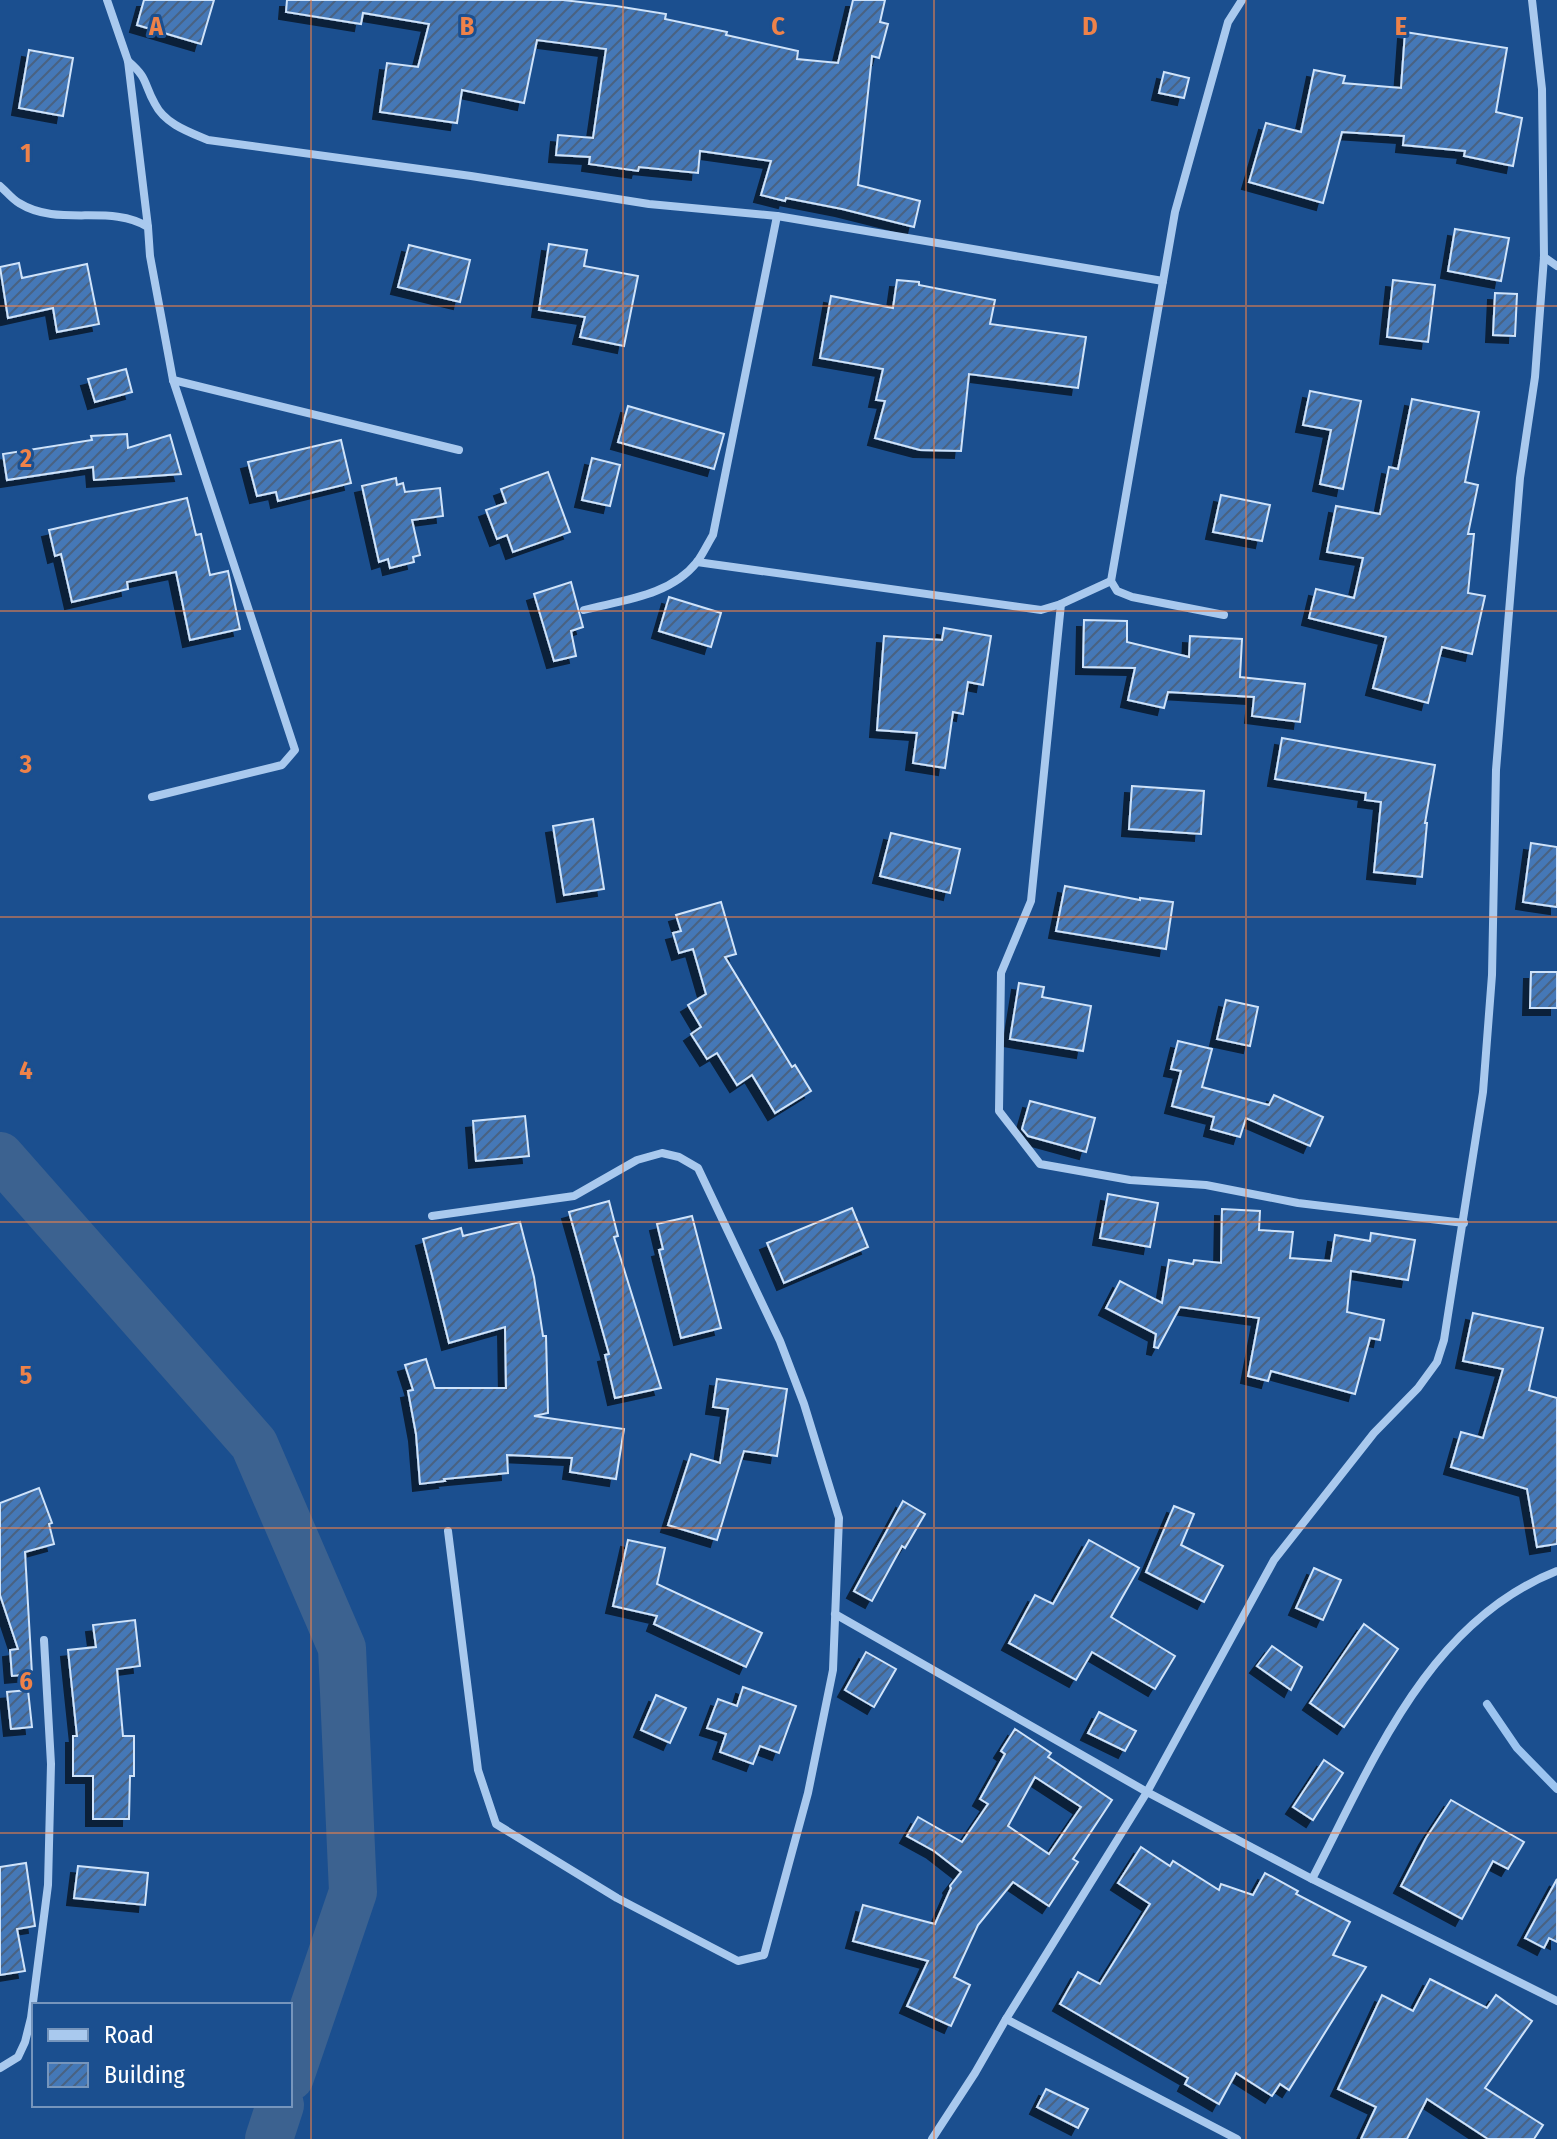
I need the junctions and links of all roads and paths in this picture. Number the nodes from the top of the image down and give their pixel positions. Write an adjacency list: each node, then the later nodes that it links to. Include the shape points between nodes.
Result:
1 (107, 0): 4 (street)
2 (1242, 0): 10 (street, via 1228,22 1175,212)
3 (1532, 0): 8 (street, via 1542,89)
4 (128, 61): 6 (street, via 143,74 156,107 175,125 208,140 649,204); 7 (street)
5 (0, 186): 7 (street, via 19,203 53,216 134,218)
6 (777, 216): 10 (street); 13 (street, via 713,535)
7 (148, 227): 11 (street)
8 (1544, 257): 9 (street); 20 (street, via 1496,770 1492,975 1483,1092)
9 (1557, 266)
10 (1163, 281): 14 (street)
11 (173, 380): 12 (street); 18 (street, via 295,750 282,765)
12 (459, 450)
13 (697, 562): 15 (street, via 1041,610); 16 (street, via 679,580 652,594)
14 (1111, 581): 15 (street); 17 (street, via 1117,591 1132,597)
15 (1061, 604): 20 (street, via 1031,901 1001,973 999,1111 1040,1164)
16 (584, 610)
17 (1224, 615)
18 (152, 797)
19 (432, 1216): 23 (street, via 574,1196 637,1160 662,1153 698,1168 804,1404 839,1518)
20 (1464, 1223): 25 (street, via 1437,1362 1274,1560)
21 (448, 1531): 23 (street, via 478,1770 496,1824 617,1898 738,1961 764,1955 808,1793 833,1670)
22 (1557, 1571): 26 (street, via 1498,1601 1436,1664 1407,1701)
23 (835, 1614): 25 (street)
24 (44, 1640): 28 (street, via 51,1764 48,1885)
25 (1147, 1792): 26 (street); 30 (street)
26 (1312, 1879): 27 (street)
27 (1557, 2001)
28 (33, 2003)
29 (32, 2010): 31 (street, via 18,2057)
30 (1006, 2019): 32 (street); 33 (street)
31 (0, 2068)
32 (932, 2139)
33 (1237, 2139)

